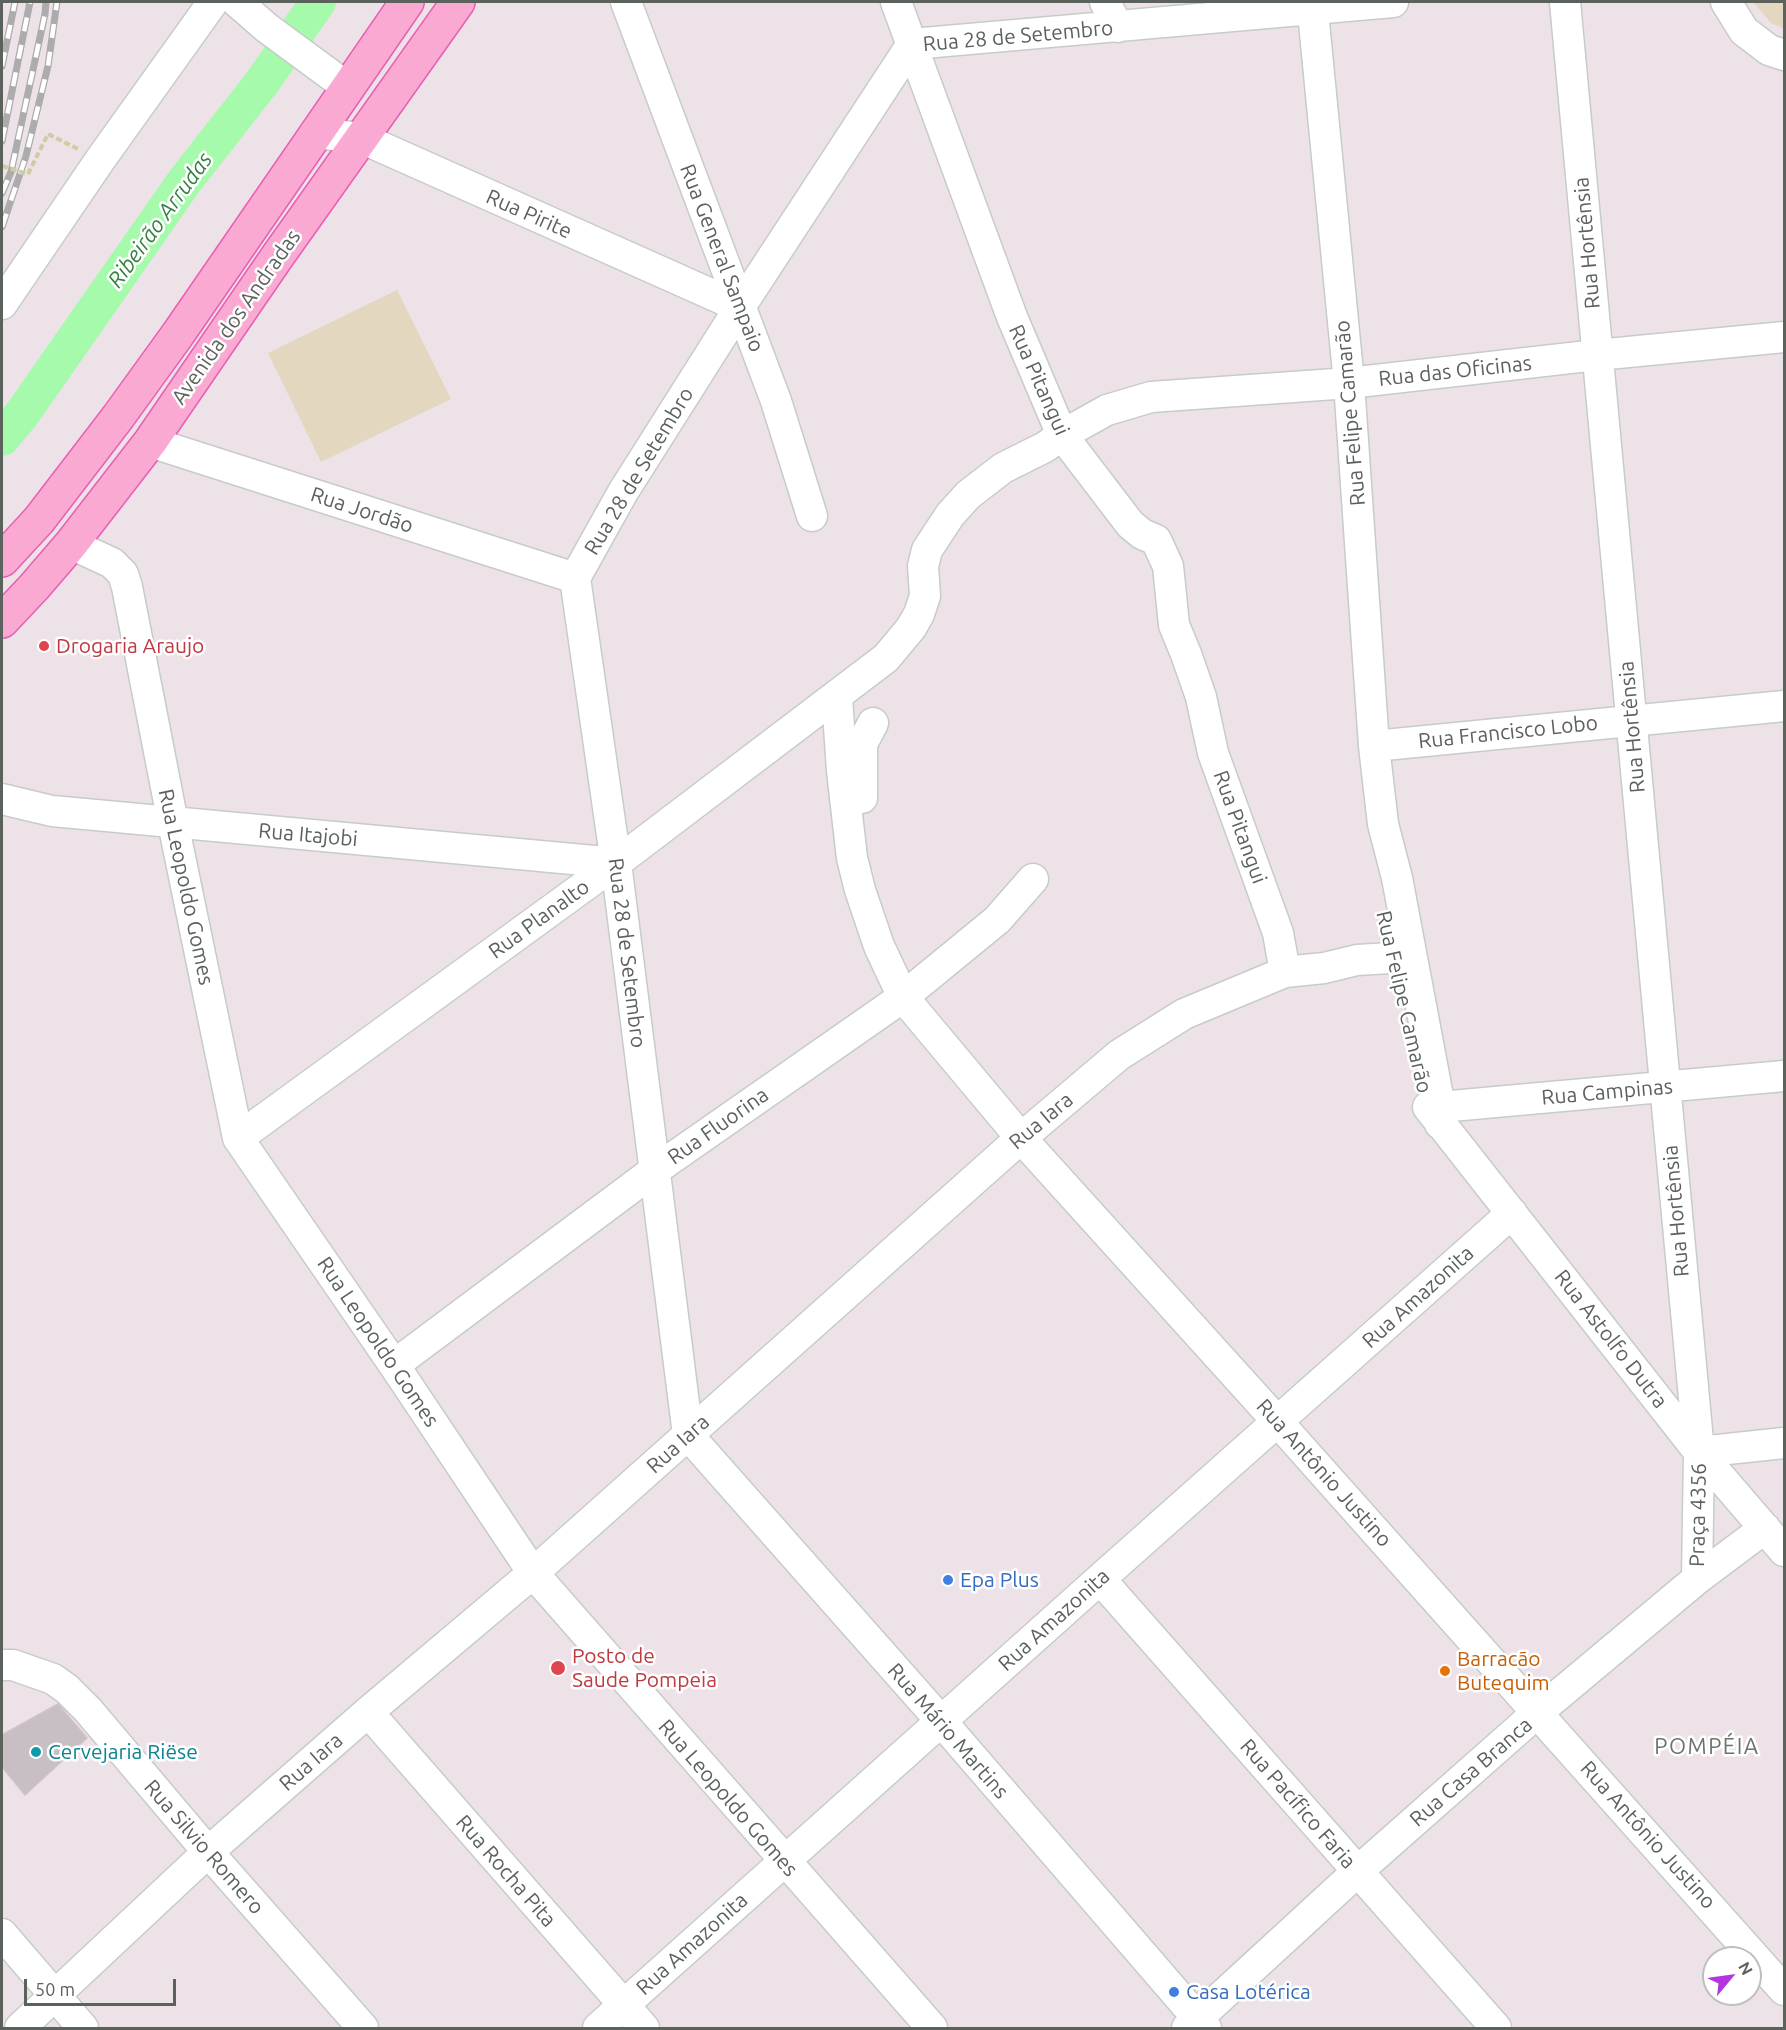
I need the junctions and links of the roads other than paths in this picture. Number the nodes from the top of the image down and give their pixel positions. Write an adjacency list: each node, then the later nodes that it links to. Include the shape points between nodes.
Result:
1 (213, 2): 17 (street)
2 (237, 2): 14 (street)
3 (407, 2): 14 (main road, Avenida dos Andradas)
4 (458, 2): 16 (main road, Avenida dos Andradas)
5 (626, 2): 18 (street, Rua General Sampaio)
6 (896, 2): 12 (street, Rua Pitangui)
7 (1393, 2): 10 (street, Rua 28 de Setembro)
8 (1565, 2): 20 (street, Rua Hortênsia)
9 (1726, 2): 13 (street, via 1744,31 1769,50)
10 (1312, 5): 11 (street, Rua 28 de Setembro); 21 (street, Rua Felipe Camarão)
11 (1112, 14): 12 (street, Rua 28 de Setembro)
12 (912, 44): 18 (street, Rua 28 de Setembro); 23 (street, Rua Pitangui, via 1012,316)
13 (1785, 55)
14 (342, 83): 15 (main road, Avenida dos Andradas)
15 (315, 133): 16 (street, Rua Pirite); 22 (main road, Avenida dos Andradas)
16 (361, 138): 18 (street, Rua Pirite); 24 (main road, Avenida dos Andradas)
17 (2, 304)
18 (740, 308): 25 (street, Rua General Sampaio, via 776,401); 28 (street, Rua 28 de Setembro, via 623,492)
19 (1785, 338): 20 (street, Rua das Oficinas)
20 (1597, 355): 21 (street, Rua das Oficinas); 32 (street, Rua Hortênsia)
21 (1349, 383): 23 (street, Rua das Oficinas, via 1151,396 1107,410); 34 (street, Rua Felipe Camarão)
22 (118, 417): 24 (main road, via 130,438 139,443); 27 (main road, Avenida dos Andradas, via 39,520)
23 (1062, 435): 30 (street, via 1003,468 968,495 950,515 927,549 923,566 925,596 911,628 886,658); 42 (street, Rua Pitangui, via 1130,524 1156,540 1168,566 1174,625 1201,697 1213,753 1278,933)
24 (150, 442): 26 (main road, Avenida dos Andradas); 28 (street, Rua Jordão)
25 (812, 516)
26 (71, 544): 29 (main road, Avenida dos Andradas); 36 (street, Rua Leopoldo Gomes, via 112,563 123,574)
27 (2, 560)
28 (575, 578): 38 (street, Rua 28 de Setembro)
29 (2, 621)
30 (837, 697): 38 (street, Rua Planalto); 40 (street, Rua Antônio Justino, via 852,858)
31 (1785, 706): 32 (street, Rua Francisco Lobo)
32 (1631, 720): 34 (street, Rua Francisco Lobo); 45 (street, Rua Hortênsia)
33 (873, 723): 40 (street, Rua Antônio Justino, via 862,744 862,793 866,851 880,923)
34 (1374, 746): 37 (street, Rua Felipe Camarão)
35 (2, 799): 36 (street, Rua Itajobi, via 52,811)
36 (173, 823): 38 (street, Rua Itajobi); 47 (street, Rua Leopoldo Gomes)
37 (1383, 824): 41 (street, Rua Felipe Camarão, via 1378,880); 46 (street, Rua Felipe Camarão, via 1397,878)
38 (616, 863): 47 (street, Rua Planalto); 49 (street, Rua 28 de Setembro)
39 (1033, 879): 43 (street, Rua Fluorina, via 997,920)
40 (879, 946): 43 (street, Rua Antônio Justino)
41 (1390, 958): 42 (street, Rua Iara); 46 (street, Rua Felipe Camarão, via 1416,1067)
42 (1286, 972): 48 (street, Rua Iara, via 1184,1014 1119,1055)
43 (903, 997): 48 (street, Rua Antônio Justino); 49 (street, Rua Fluorina)
44 (1785, 1076): 45 (street, Rua Campinas)
45 (1665, 1087): 46 (street, Rua Campinas); 55 (street, Rua Hortênsia)
46 (1436, 1113): 50 (street, Rua Astolfo Dutra)
47 (238, 1138): 51 (street, Rua Leopoldo Gomes)
48 (1021, 1138): 52 (street, Rua Antônio Justino); 53 (street, Rua Iara)
49 (655, 1170): 51 (street, Rua Fluorina); 53 (street, Rua 28 de Setembro)
50 (1512, 1213): 52 (street, Rua Amazonita); 55 (street, Rua Astolfo Dutra)
51 (394, 1365): 58 (street, Rua Leopoldo Gomes)
52 (1277, 1421): 59 (street, Rua Amazonita); 63 (street, Rua Antônio Justino)
53 (688, 1435): 58 (street, Rua Iara); 64 (street, Rua Mário Martins)
54 (1785, 1443): 55 (street)
55 (1699, 1452): 56 (street, Rua Astolfo Dutra); 60 (street, Praça 4356)
56 (1765, 1528): 57 (street, Rua Astolfo Dutra); 60 (street, Rua Casa Branca)
57 (1785, 1551)
58 (533, 1573): 62 (street, Rua Iara); 66 (street, Rua Leopoldo Gomes)
59 (1100, 1579): 64 (street, Rua Amazonita); 67 (street, Rua Pacífico Faria)
60 (1696, 1579): 63 (street, Rua Casa Branca)
61 (2, 1665): 65 (street, Rua Silvio Romero, via 39,1673 67,1689)
62 (368, 1712): 65 (street, Rua Iara); 71 (street, Rua Rocha Pita)
63 (1538, 1712): 67 (street, Rua Casa Branca); 69 (street, Rua Antônio Justino)
64 (941, 1722): 66 (street, Rua Amazonita); 72 (street, Rua Mário Martins)
65 (208, 1852): 70 (street, Rua Iara); 75 (street, Rua Silvio Romero)
66 (784, 1862): 71 (street, Rua Amazonita); 78 (street, Rua Leopoldo Gomes)
67 (1358, 1871): 72 (street, Rua Casa Branca); 79 (street, Rua Pacífico Faria)
68 (2, 1935): 70 (street)
69 (1785, 1990)
70 (55, 1997): 73 (street, Rua Iara); 74 (street)
71 (624, 2006): 76 (street, Rua Amazonita); 77 (street, Rua Rocha Pita)
72 (1197, 2025)
73 (20, 2028)
74 (83, 2028)
75 (363, 2028)
76 (598, 2028)
77 (644, 2028)
78 (932, 2028)
79 (1496, 2028)

